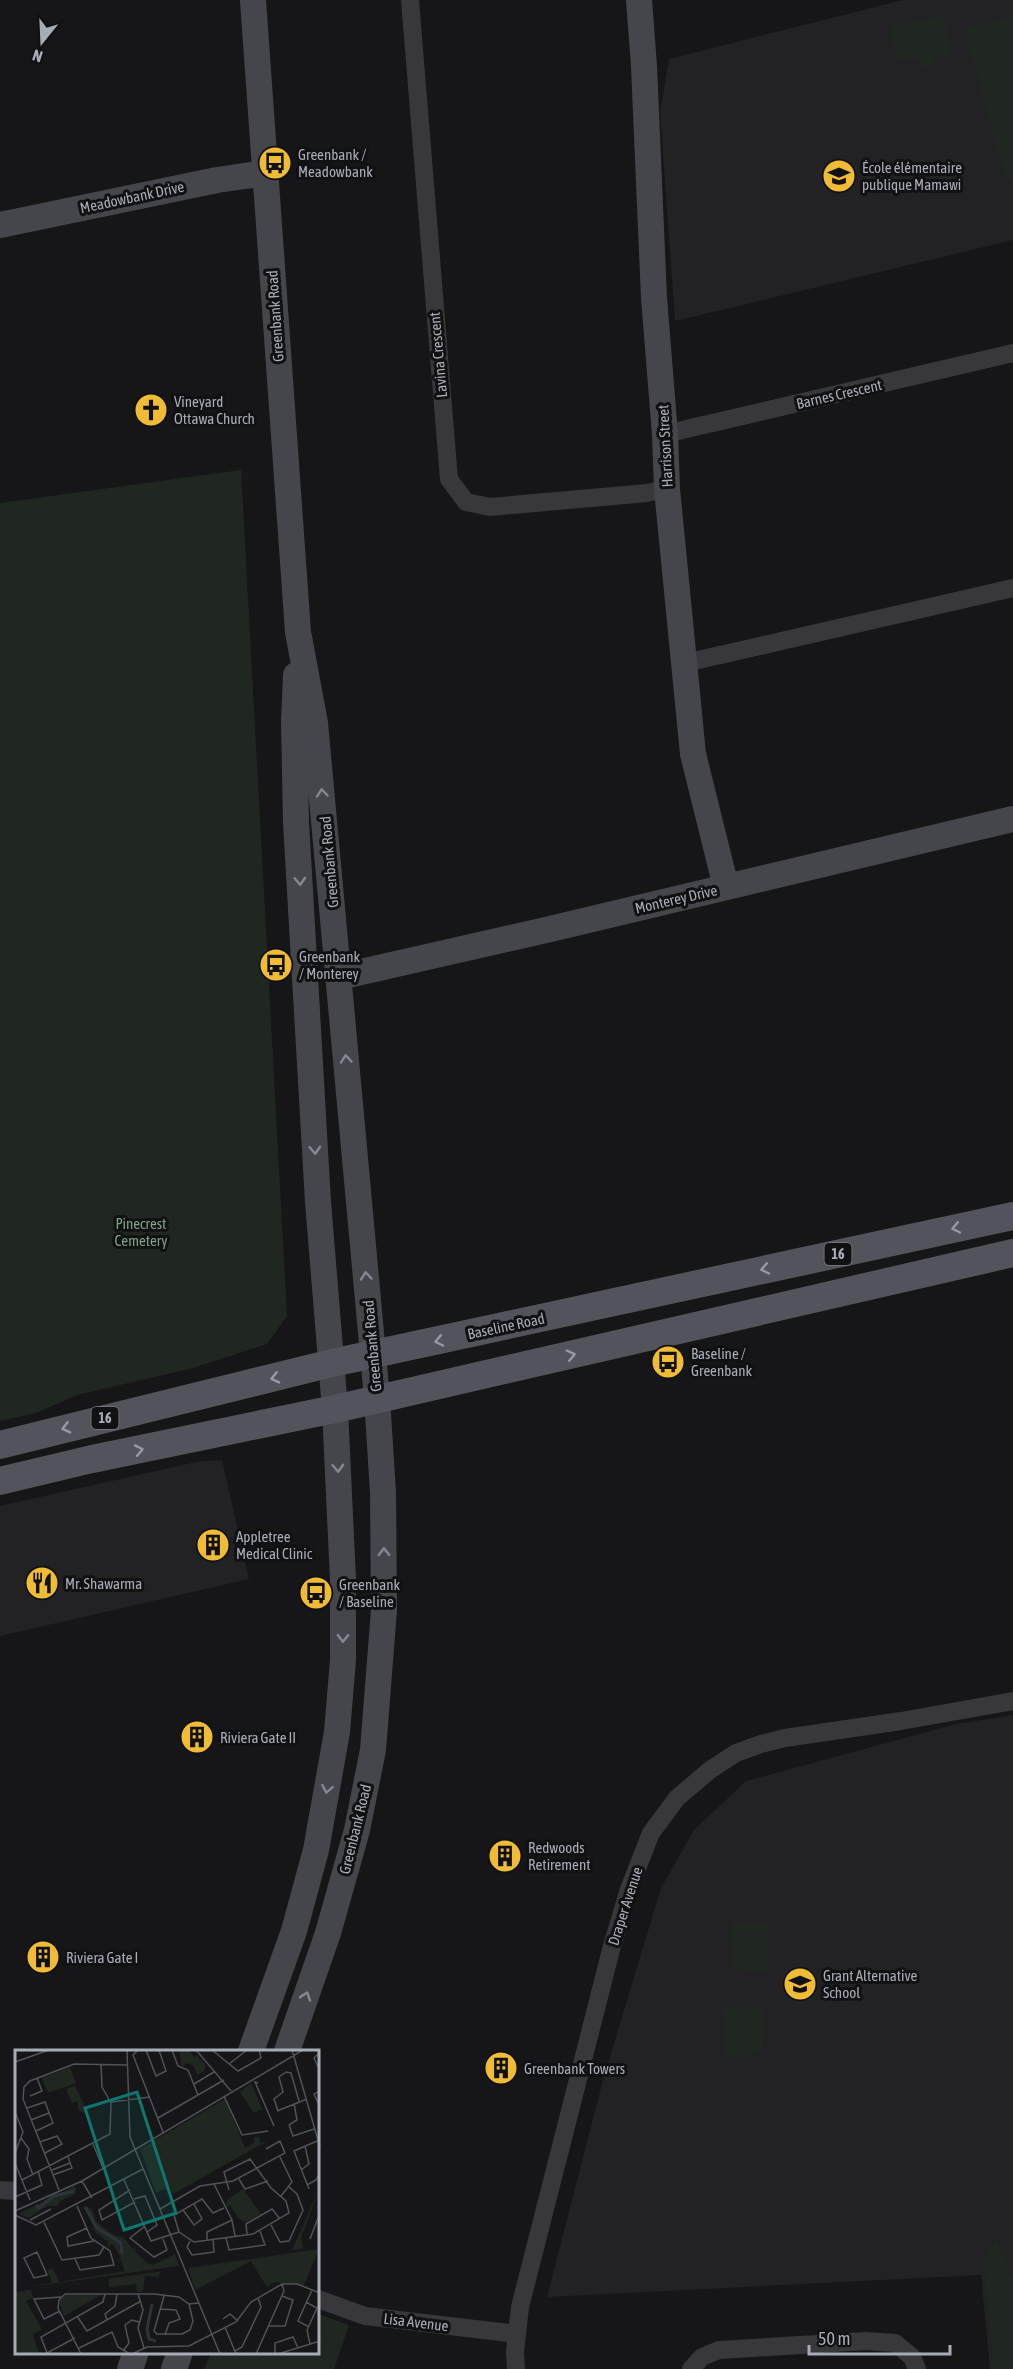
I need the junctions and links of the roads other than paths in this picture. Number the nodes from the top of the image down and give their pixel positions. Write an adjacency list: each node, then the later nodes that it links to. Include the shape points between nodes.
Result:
1 (253, 0): 4 (main road, Greenbank Road)
2 (410, 0): 8 (street, Lavina Crescent, via 448,479 466,502 490,507)
3 (639, 0): 7 (main road, Harrison Street)
4 (265, 173): 5 (main road, Meadowbank Drive); 10 (main road, Greenbank Road)
5 (0, 225)
6 (1013, 353): 7 (street, Barnes Crescent)
7 (665, 434): 8 (main road, Harrison Street)
8 (667, 489): 11 (main road, Harrison Street)
9 (1013, 588): 11 (street)
10 (298, 632): 14 (main road, Greenbank Road, one-way to 10, via 315,723); 18 (main road, Greenbank Road, one-way to 18, via 294,721 297,822 318,1202)
11 (685, 663): 13 (main road, Harrison Street, via 693,754)
12 (1013, 819): 13 (main road, Monterey Drive)
13 (726, 887): 14 (main road, Monterey Drive)
14 (339, 977): 17 (main road, Greenbank Road, one-way to 14)
15 (1013, 1216): 17 (main road, Baseline Road / 16, one-way to 17)
16 (1013, 1253): 19 (main road, one-way to 16)
17 (373, 1356): 18 (main road, Baseline Road / 16); 19 (main road, Greenbank Road)
18 (332, 1364): 20 (main road, Greenbank Road); 21 (main road, Baseline Road / 16, one-way to 21)
19 (377, 1398): 20 (main road); 25 (main road, Greenbank Road, one-way to 19, via 331,1922 357,1830 373,1750 384,1600)
20 (335, 1409): 22 (main road, one-way to 20); 24 (main road, Greenbank Road, one-way to 24, via 343,1580 338,1732 316,1850 294,1931)
21 (0, 1444)
22 (0, 1481)
23 (1013, 1701): 29 (street, Draper Avenue, via 761,1744 736,1753 677,1798 651,1833 629,1889 520,2307)
24 (251, 2050)
25 (287, 2050)
26 (0, 2190): 27 (street)
27 (15, 2191)
28 (320, 2300): 29 (street, Lisa Avenue, via 365,2316)
29 (517, 2334): 34 (street, Draper Avenue)
30 (135, 2354): 32 (main road)
31 (179, 2354): 33 (main road)
32 (130, 2369)
33 (174, 2369)
34 (516, 2369)
35 (691, 2369): 36 (street, via 702,2357 719,2350 866,2341 895,2343 912,2357)
36 (917, 2369)

